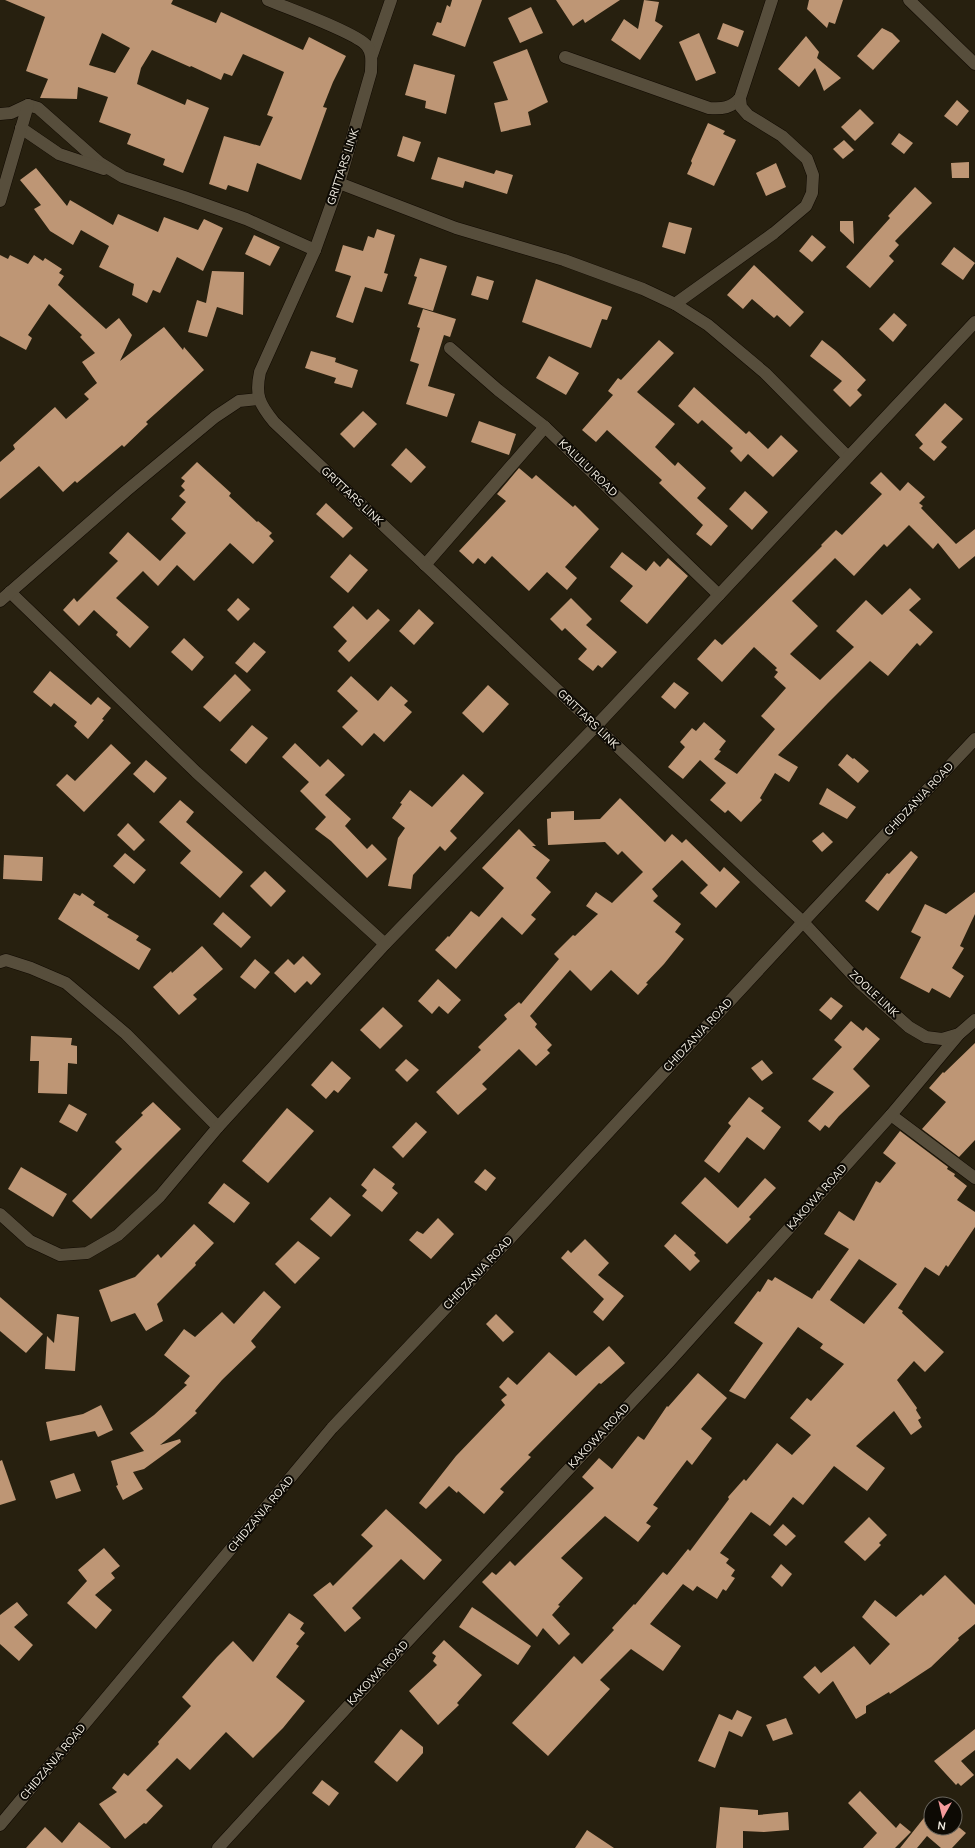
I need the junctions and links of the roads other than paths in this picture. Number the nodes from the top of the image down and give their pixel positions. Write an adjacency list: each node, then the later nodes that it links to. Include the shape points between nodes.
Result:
1 (268, 0): 5 (street, via 351,35 366,44)
2 (391, 0): 5 (street, GRITTARS LINK)
3 (772, 0): 8 (street)
4 (909, 0): 7 (street)
5 (372, 55): 13 (street, GRITTARS LINK, via 371,72)
6 (565, 57): 8 (street, via 710,108 722,109 733,105)
7 (975, 64)
8 (740, 98): 16 (street, via 741,107 748,115 782,136 807,159 813,176 812,193 806,206 774,233)
9 (28, 105): 10 (street, via 11,113); 11 (street); 12 (street, via 38,108 100,162)
10 (0, 114)
11 (21, 128): 12 (street, via 58,154); 14 (street)
12 (118, 174): 15 (street, via 246,220)
13 (339, 183): 15 (street, GRITTARS LINK); 16 (street, via 456,228 564,260 643,289)
14 (0, 202)
15 (315, 250): 19 (street, GRITTARS LINK, via 260,372 257,387)
16 (675, 304): 21 (street, via 708,325 765,373)
17 (975, 322): 21 (street)
18 (450, 348): 20 (street, KALULU ROAD)
19 (259, 399): 22 (street, GRITTARS LINK, via 274,422); 23 (street, via 239,402 215,417)
20 (545, 427): 22 (street); 24 (street, KALULU ROAD)
21 (848, 457): 24 (street)
22 (425, 565): 26 (street, GRITTARS LINK)
23 (10, 592): 25 (street); 29 (street, via 196,772)
24 (719, 595): 26 (street)
25 (0, 600)
26 (596, 726): 28 (street, GRITTARS LINK); 29 (street)
27 (975, 739): 28 (street, CHIDZANJA ROAD)
28 (803, 922): 32 (street, ZOOLE LINK, via 859,982 910,1027 926,1036 942,1039); 37 (street, CHIDZANJA ROAD, via 332,1428)
29 (385, 944): 34 (street)
30 (0, 962): 34 (street, via 6,960 66,983 126,1034)
31 (975, 1020): 32 (street, KAKOWA ROAD)
32 (959, 1034): 33 (street, KAKOWA ROAD)
33 (891, 1115): 35 (street); 38 (street, KAKOWA ROAD, via 669,1362)
34 (218, 1127): 36 (street, via 160,1196 118,1235 87,1253 60,1255 30,1241)
35 (975, 1178)
36 (0, 1214)
37 (0, 1825)
38 (218, 1848)

